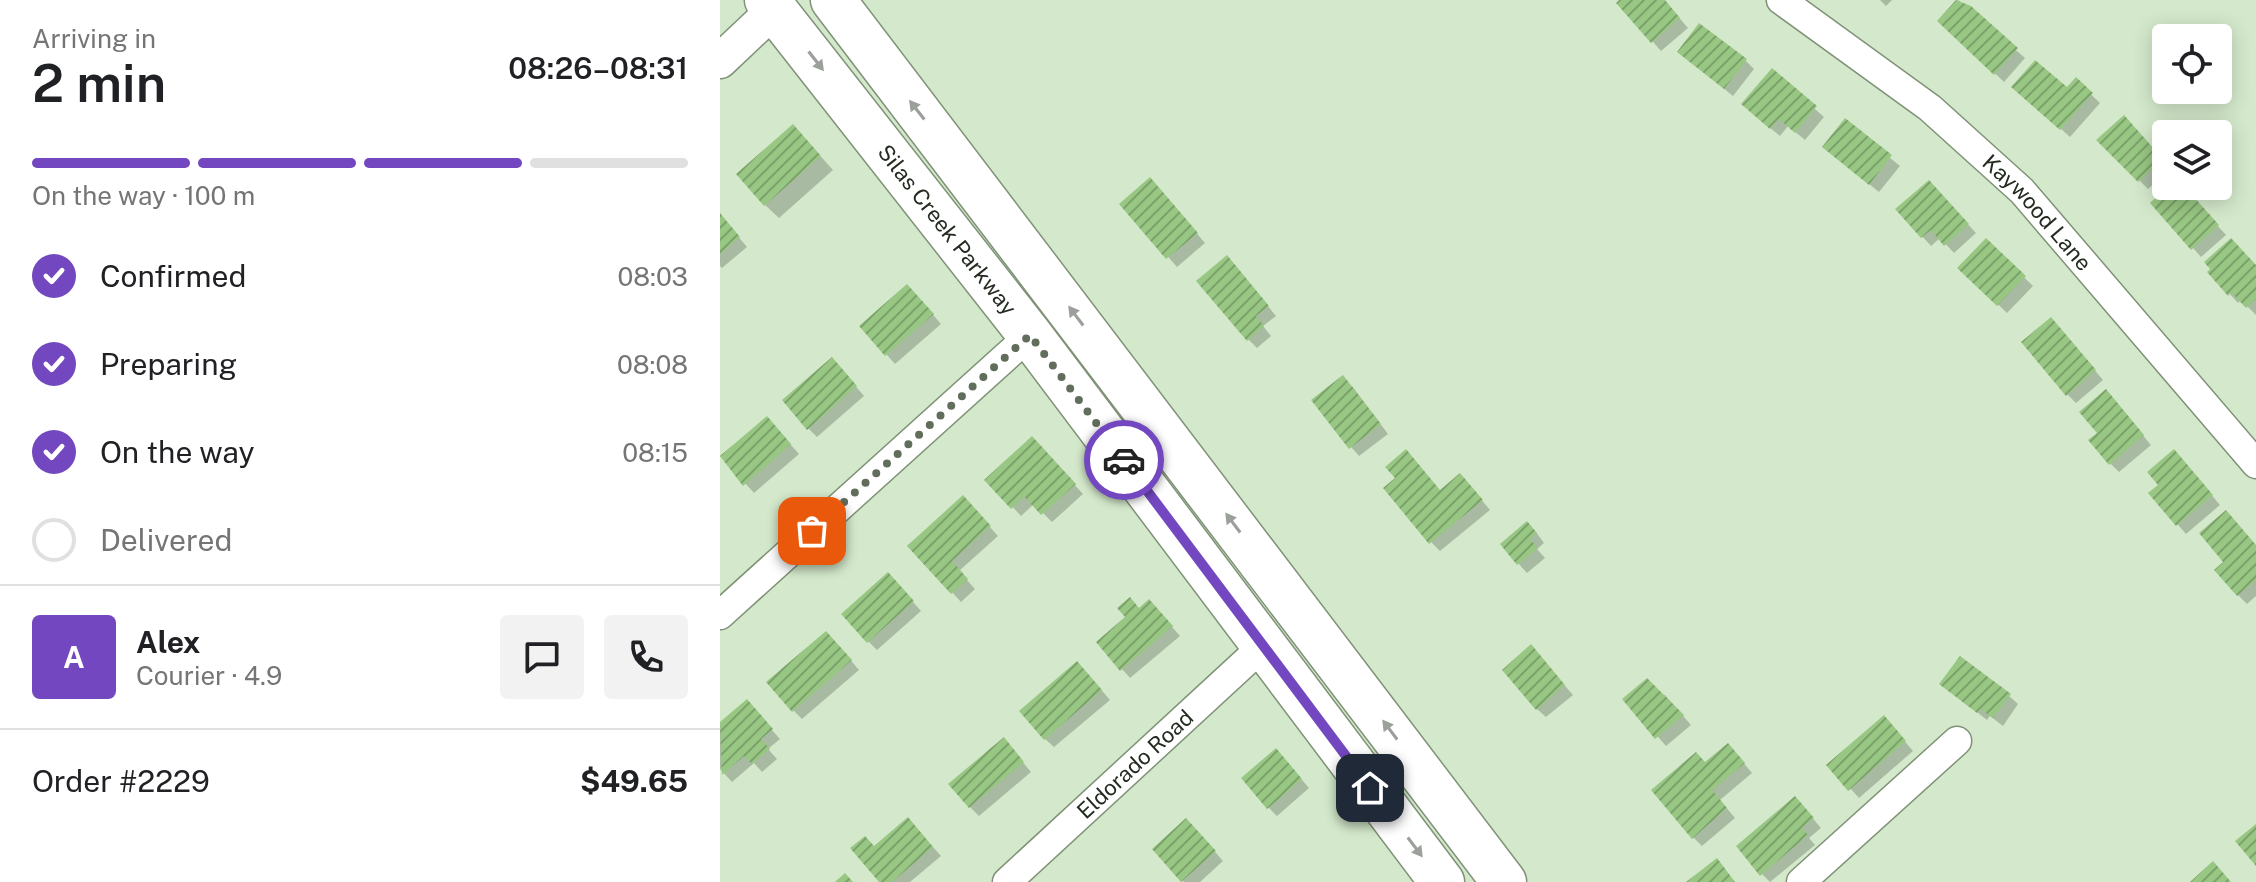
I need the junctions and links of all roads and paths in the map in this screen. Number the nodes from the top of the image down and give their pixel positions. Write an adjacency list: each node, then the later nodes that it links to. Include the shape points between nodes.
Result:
1 (833, 0): 12 (main road, one-way to 1)
2 (1781, 0): 6 (street, Kaywood Lane, via 1930,108 2022,191)
3 (771, 5): 4 (street); 5 (main road, Silas Creek Parkway, one-way to 5)
4 (720, 61)
5 (1030, 335): 7 (street); 8 (main road, Silas Creek Parkway)
6 (2256, 464)
7 (720, 615)
8 (1263, 646): 10 (street, Eldorado Road); 11 (main road, Silas Creek Parkway, one-way to 11)
9 (1957, 741): 13 (street)
10 (1007, 882)
11 (1442, 882)
12 (1504, 882)
13 (1801, 882)

